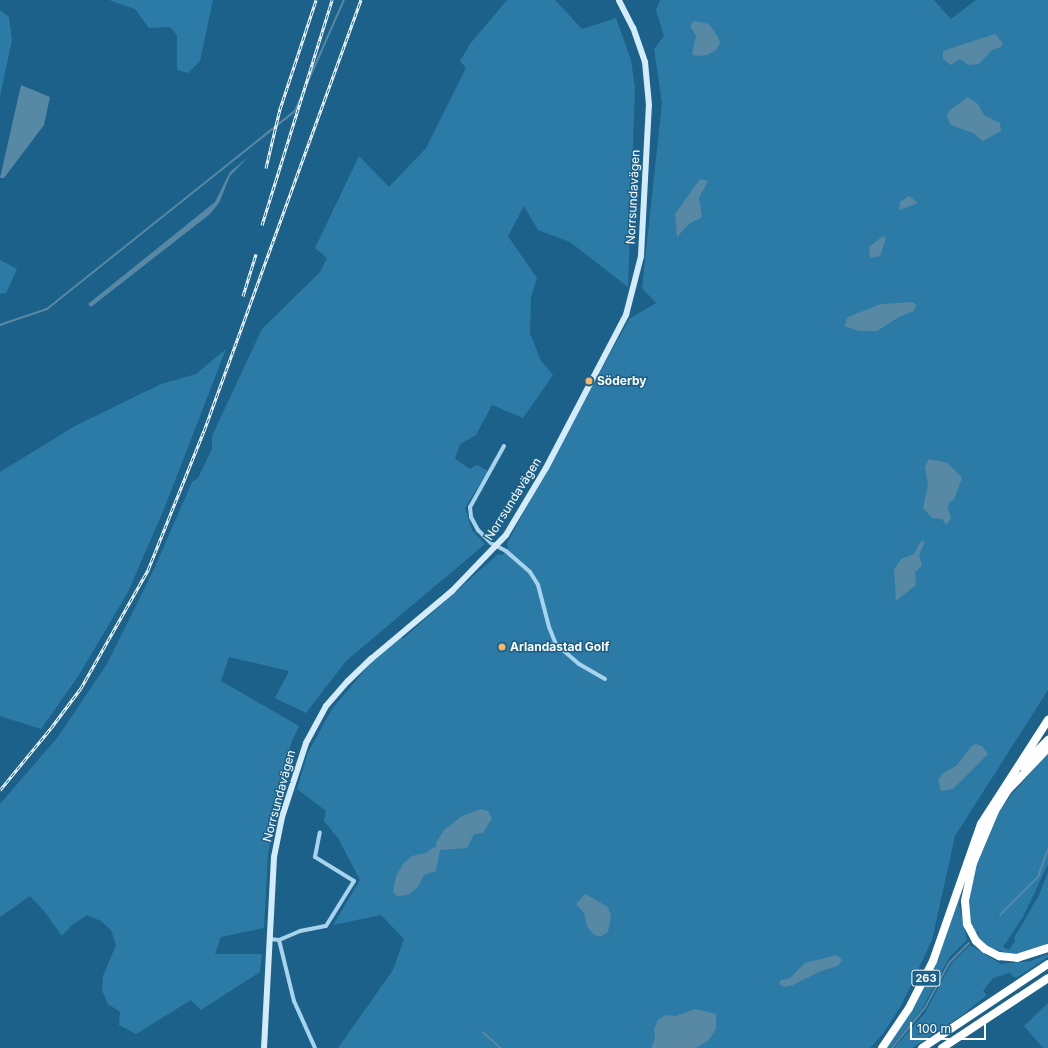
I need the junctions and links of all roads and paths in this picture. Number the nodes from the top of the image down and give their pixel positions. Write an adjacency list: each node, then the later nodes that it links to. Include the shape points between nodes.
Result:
1 (619, 0): 3 (street, Norrsundavägen, via 640,44 648,83 647,145 637,277 626,315 614,340 546,468)
2 (504, 446): 3 (street, via 470,507 471,517 478,530)
3 (498, 546): 4 (street, via 523,565 538,585 549,628 556,644 579,664); 10 (street, Norrsundavägen, via 452,591 371,659 326,706 303,749 282,817 274,857)
4 (604, 679)
5 (1048, 720): 8 (highway, 263)
6 (1048, 740): 8 (highway)
7 (1048, 748): 12 (highway, via 1008,790 995,811 975,856 965,901 967,924 976,941 985,949 999,956 1016,958)
8 (1002, 789): 17 (highway, 263, via 972,843 940,944 924,980)
9 (320, 832): 11 (street, via 315,857 354,881 326,926 300,931)
10 (270, 939): 11 (street); 15 (street, Norrsundavägen)
11 (279, 940): 16 (street, via 294,1001)
12 (1048, 948)
13 (1048, 964): 18 (highway)
14 (1048, 978): 19 (highway)
15 (264, 1048)
16 (315, 1048)
17 (882, 1048)
18 (922, 1048)
19 (942, 1048)

